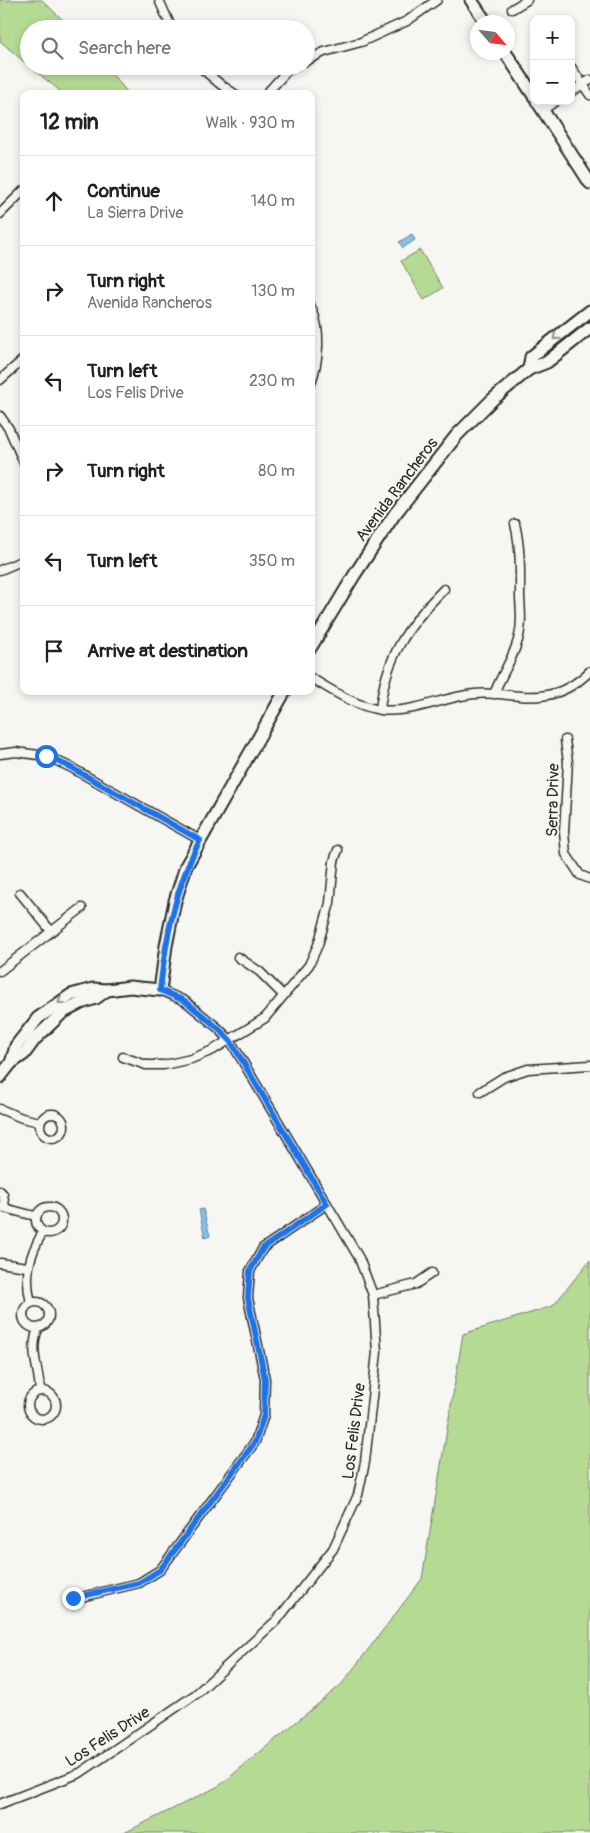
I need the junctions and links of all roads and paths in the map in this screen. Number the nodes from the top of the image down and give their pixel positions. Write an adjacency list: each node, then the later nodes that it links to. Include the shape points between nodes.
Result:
1 (159, 0): 7 (street)
2 (437, 0): 8 (street, via 407,22 361,42)
3 (471, 0): 6 (main road)
4 (527, 0): 5 (street)
5 (512, 9)
6 (481, 15)
7 (168, 20)
8 (315, 56)
9 (511, 60): 17 (main road)
10 (575, 71): 13 (street)
11 (210, 75): 15 (street)
12 (283, 75): 16 (street)
13 (586, 82): 14 (street); 18 (street)
14 (575, 89)
15 (229, 90)
16 (270, 90)
17 (530, 90)
18 (590, 94)
19 (540, 105): 20 (main road)
20 (590, 183)
21 (20, 194): 22 (street)
22 (0, 214)
23 (590, 311): 27 (main road, Avenida Rancheros, one-way to 27, via 531,357)
24 (315, 321): 28 (street, via 318,342)
25 (590, 328): 27 (main road, Avenida Rancheros, via 546,362)
26 (20, 362): 29 (street)
27 (529, 369): 36 (main road, Avenida Rancheros, via 457,435 427,472 394,515)
28 (315, 372)
29 (0, 380)
30 (0, 416): 31 (street)
31 (20, 454)
32 (515, 524): 39 (street, via 520,549 521,624 514,653)
33 (20, 562): 34 (street)
34 (0, 570)
35 (444, 589): 41 (street, via 414,621 394,654 386,673)
36 (315, 639)
37 (590, 671): 39 (street, via 576,684 548,695)
38 (315, 680): 41 (street, via 342,697)
39 (494, 694): 41 (street, via 458,696 401,711)
40 (283, 695): 44 (main road)
41 (380, 710)
42 (565, 740): 46 (street, Serra Drive, via 568,762 566,854 580,874)
43 (0, 754): 44 (street, via 16,752 46,756)
44 (200, 840): 52 (main road, via 186,866 176,900)
45 (338, 850): 53 (street, via 330,903 318,945 309,965)
46 (590, 879)
47 (20, 893): 49 (street)
48 (82, 908): 49 (street)
49 (51, 931): 51 (street)
50 (238, 957): 53 (street, via 260,972)
51 (0, 971)
52 (160, 990): 54 (street, Los Felis Drive, via 185,1001); 57 (main road, via 130,987 107,990 62,1013)
53 (283, 995): 54 (street, via 265,1018)
54 (230, 1040): 55 (street, via 191,1059 164,1065 146,1066); 62 (street, Los Felis Drive)
55 (123, 1057)
56 (590, 1066): 58 (street, via 528,1069 504,1077)
57 (0, 1077)
58 (480, 1092)
59 (0, 1109): 60 (street)
60 (40, 1122)
61 (0, 1191): 63 (street, via 3,1194)
62 (327, 1204): 69 (street, Los Felis Drive, via 359,1258); 73 (street, via 263,1248 250,1271 248,1298 265,1379 264,1415 255,1442 160,1570 139,1583)
63 (2, 1207): 64 (street)
64 (36, 1216): 65 (street, via 38,1228); 65 (street, via 43,1208 49,1207 59,1211 62,1217 56,1232)
65 (43, 1232): 67 (street)
66 (0, 1264): 67 (street)
67 (27, 1267): 70 (street)
68 (432, 1274): 69 (street, via 416,1284)
69 (373, 1295): 74 (street, Los Felis Drive, via 377,1352 365,1462 358,1494 333,1549 278,1618 196,1694 80,1773)
70 (31, 1303): 71 (street, via 25,1307 22,1320); 71 (street, via 44,1304 50,1312 47,1323)
71 (38, 1329): 72 (street, via 33,1356)
72 (40, 1391)
73 (73, 1598)
74 (0, 1804)

